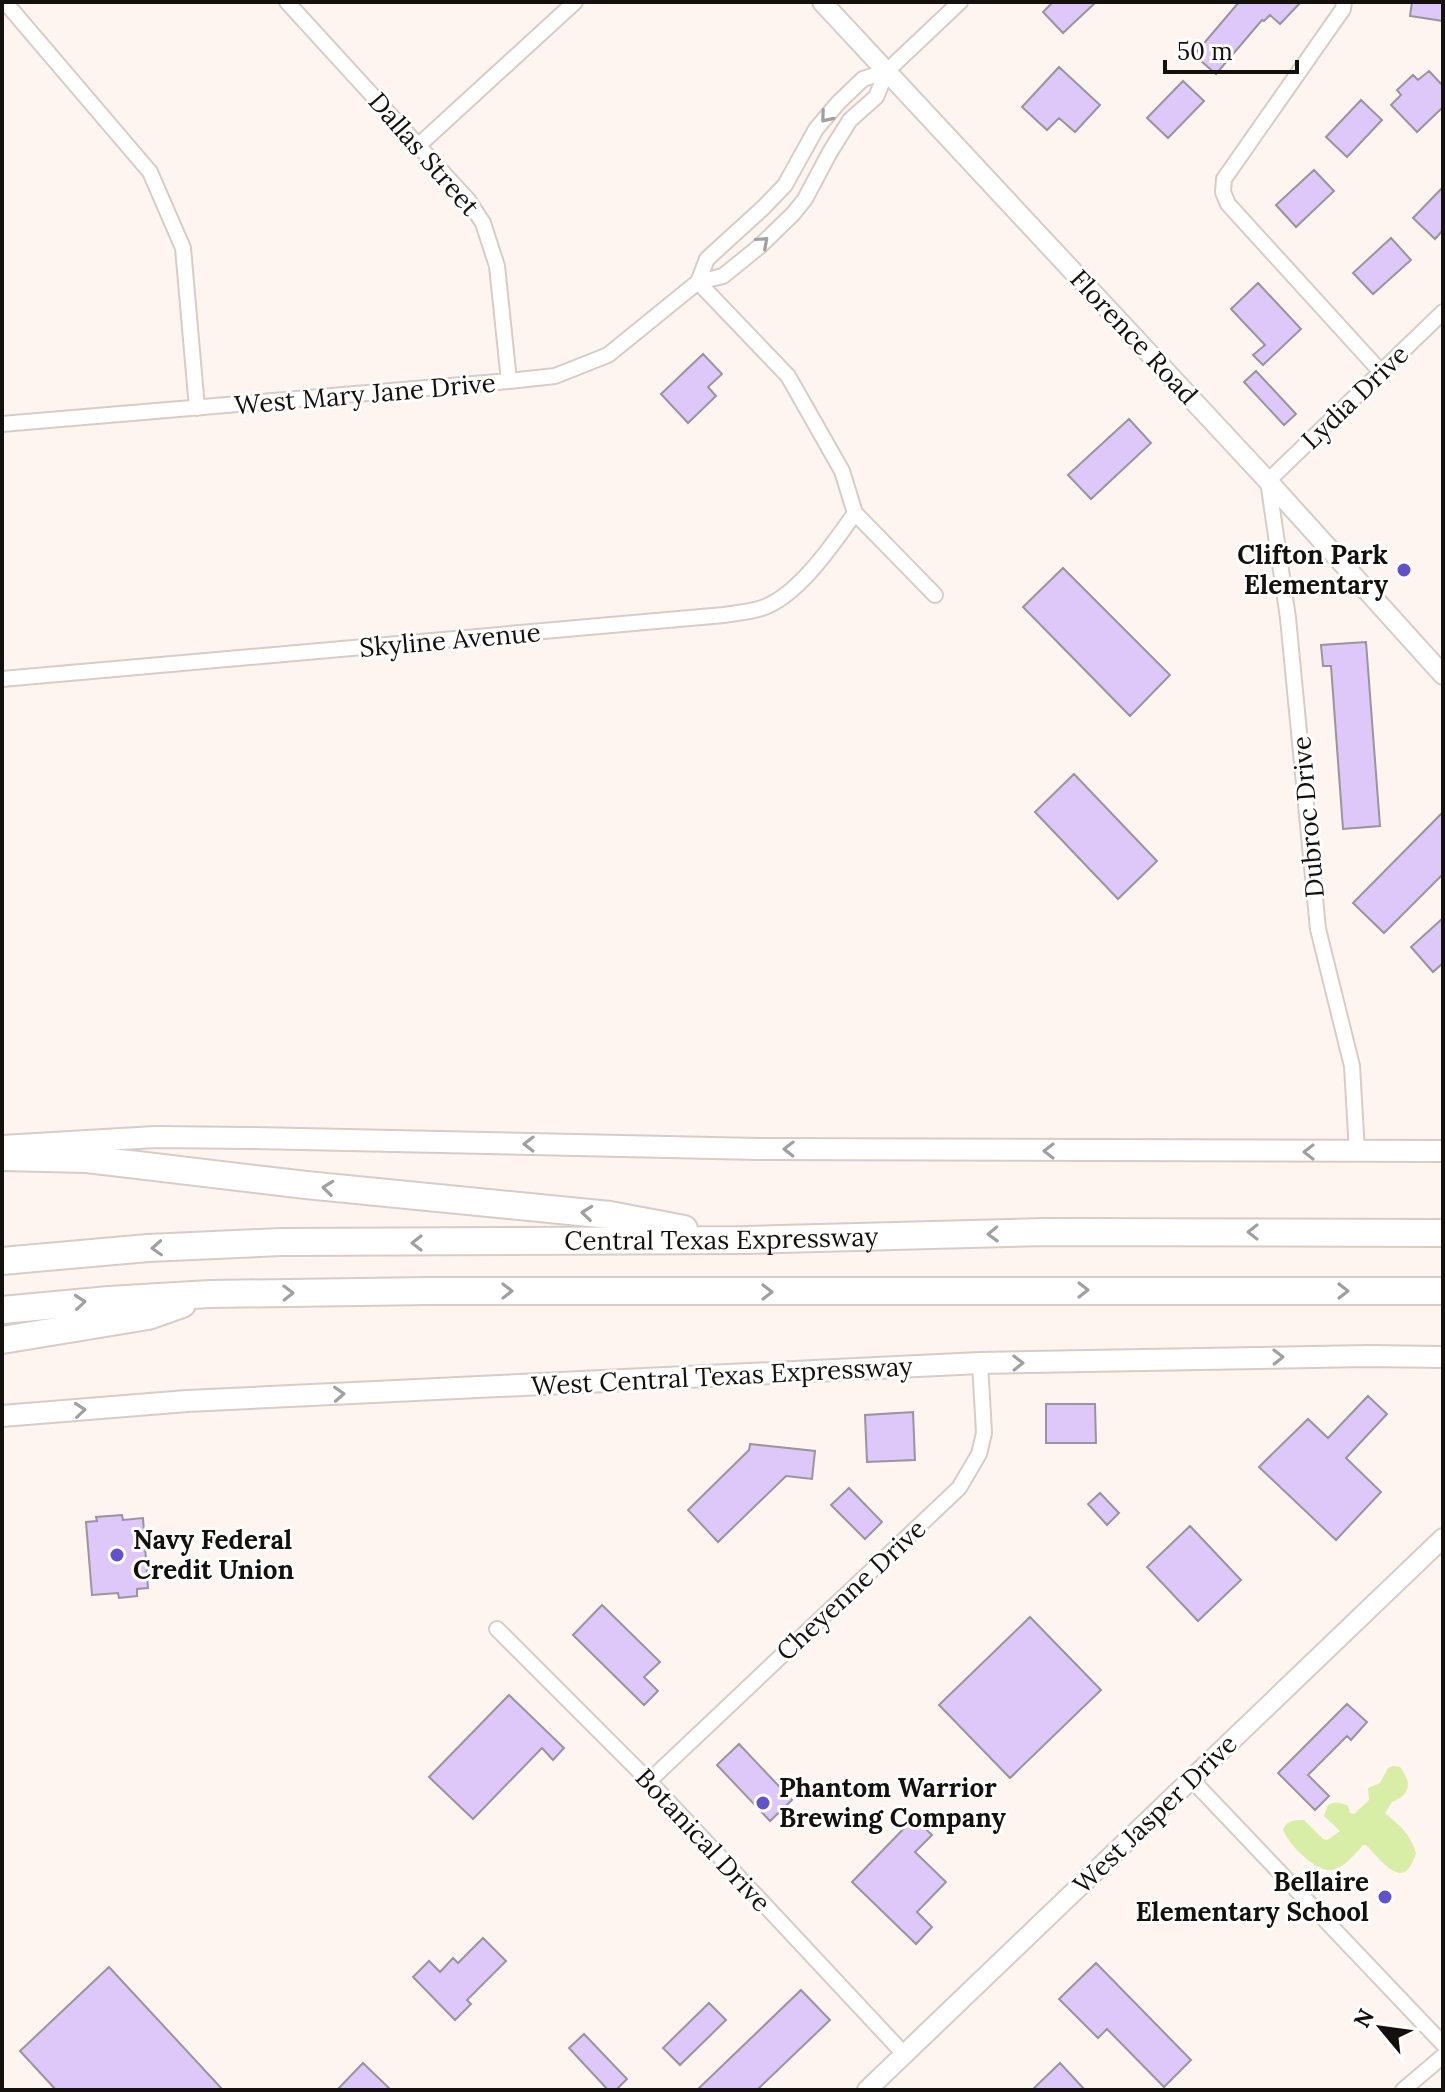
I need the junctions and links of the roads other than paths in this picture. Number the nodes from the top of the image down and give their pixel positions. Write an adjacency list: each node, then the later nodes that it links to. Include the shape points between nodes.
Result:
1 (5, 2): 15 (street, via 150,172 183,248)
2 (287, 2): 8 (street, Dallas Street)
3 (575, 2): 8 (street)
4 (822, 2): 7 (street, Florence Road)
5 (960, 2): 7 (street, West Mary Jane Drive)
6 (1344, 2): 13 (street, via 1224,179 1223,192 1228,204)
7 (887, 71): 9 (street, West Mary Jane Drive, one-way to 9, via 863,79 838,103 816,129); 10 (street, West Mary Jane Drive, via 876,97 850,120); 17 (street, Florence Road)
8 (419, 145): 14 (street, Dallas Street, via 483,223 497,266)
9 (785, 185): 10 (street); 11 (street, West Mary Jane Drive, via 707,259)
10 (805, 199): 11 (street, West Mary Jane Drive, one-way to 10, via 723,276)
11 (698, 282): 14 (street, West Mary Jane Drive, via 608,355 555,376); 18 (street, via 788,376 842,471)
12 (1443, 312): 13 (street, Lydia Drive)
13 (1381, 372): 17 (street, Lydia Drive)
14 (509, 381): 15 (street, West Mary Jane Drive)
15 (197, 408): 16 (street, West Mary Jane Drive)
16 (2, 424)
17 (1268, 481): 20 (street, Florence Road); 24 (street, Dubroc Drive, via 1288,618 1318,929 1352,1066)
18 (855, 513): 19 (street); 21 (street, Skyline Avenue, via 791,591 764,608)
19 (935, 595)
20 (1443, 675)
21 (2, 679)
22 (2, 1146): 24 (main road, one-way to 22, via 758,1149 155,1137)
23 (1443, 1151): 24 (main road)
24 (1357, 1152)
25 (2, 1157): 27 (highway, one-way to 25, via 610,1215 87,1159)
26 (1443, 1233): 27 (highway, Central Texas Expressway, one-way to 27, via 1044,1232)
27 (747, 1240): 28 (highway, Central Texas Expressway, one-way to 28, via 281,1242)
28 (2, 1261)
29 (1443, 1291): 30 (highway, Central Texas Expressway, one-way to 29)
30 (210, 1294): 31 (highway, Central Texas Expressway, one-way to 30); 32 (highway, via 148,1316)
31 (2, 1310)
32 (2, 1340)
33 (1443, 1357): 34 (main road, West Central Texas Expressway, one-way to 33)
34 (980, 1363): 35 (main road, West Central Texas Expressway, one-way to 34, via 200,1400); 39 (street, Cheyenne Drive, via 984,1433 979,1454 959,1488)
35 (2, 1416)
36 (1443, 1538): 38 (street, West Jasper Drive)
37 (497, 1629): 39 (street, Botanical Drive)
38 (1192, 1780): 40 (street); 41 (street, West Jasper Drive)
39 (649, 1781): 41 (street, Botanical Drive)
40 (1443, 2044)
41 (904, 2054): 43 (street, West Jasper Drive)
42 (1443, 2056): 44 (street)
43 (867, 2090)
44 (1403, 2090)

